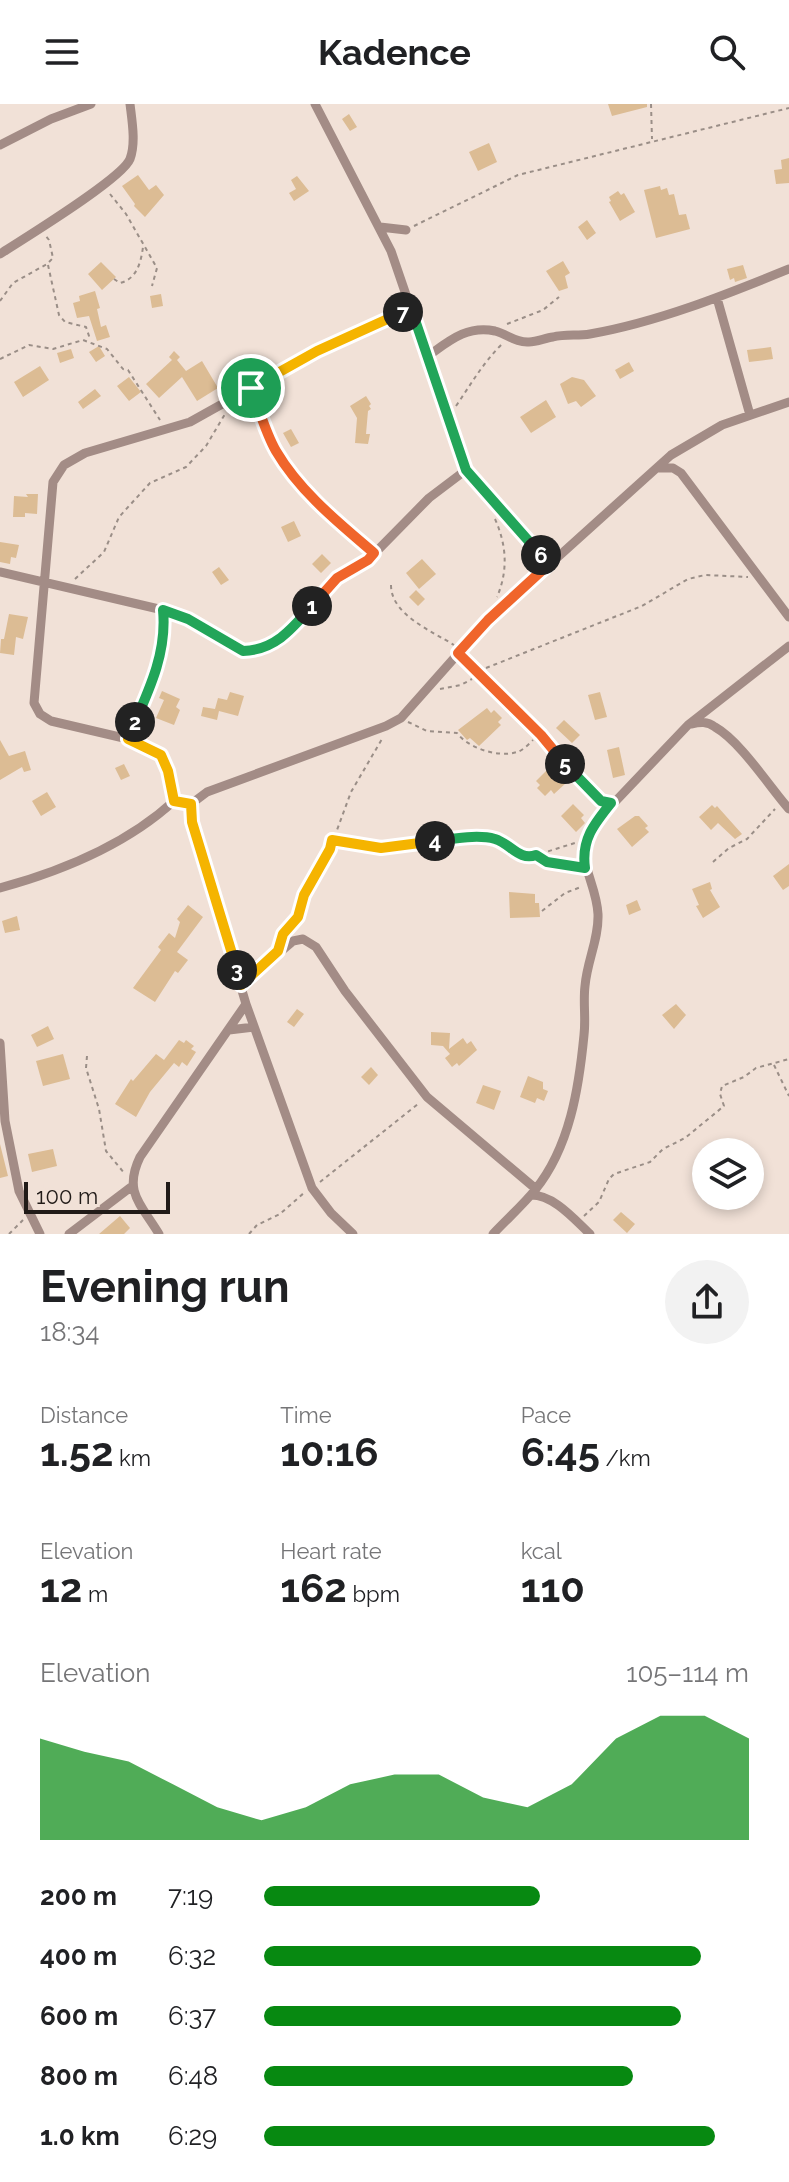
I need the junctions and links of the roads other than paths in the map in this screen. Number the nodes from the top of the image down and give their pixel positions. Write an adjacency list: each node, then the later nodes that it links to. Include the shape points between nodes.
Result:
1 (91, 104): 4 (street)
2 (130, 104): 7 (street, via 130,159 100,188)
3 (315, 104): 5 (street)
4 (0, 145)
5 (380, 227): 6 (street); 11 (street)
6 (406, 230)
7 (0, 254)
8 (789, 269): 9 (street)
9 (717, 298): 11 (street, via 586,335 529,342 496,331 462,332); 13 (street)
10 (317, 351): 18 (street, via 190,422 85,453 64,465 53,482)
11 (428, 356): 15 (street)
12 (789, 402): 13 (street)
13 (750, 415): 14 (street, via 722,425)
14 (657, 468): 16 (street); 19 (street, via 681,473)
15 (466, 470): 16 (street); 18 (street, via 429,498 368,560 337,578 288,633 254,651 243,651 163,610)
16 (549, 564): 21 (street)
17 (0, 572): 18 (street)
18 (46, 584): 23 (street, via 34,703 40,714 128,739 161,755)
19 (789, 617)
20 (789, 646): 22 (street)
21 (459, 651): 24 (street, via 580,782); 25 (street, via 401,718 207,792)
22 (688, 725): 24 (street); 26 (street, via 714,725)
23 (174, 801): 25 (street); 27 (street, via 117,843)
24 (611, 803): 35 (street, via 586,839 585,868 598,911 598,931 585,984 577,1093 563,1139)
25 (191, 804): 28 (street)
26 (789, 809)
27 (0, 888)
28 (241, 985): 29 (street); 35 (street, via 293,941 303,939 316,947 427,1097)
29 (246, 1004): 30 (street); 31 (street)
30 (254, 1027): 31 (street); 39 (street, via 312,1188)
31 (229, 1030): 34 (street, via 140,1157)
32 (0, 1043): 33 (street)
33 (2, 1121): 36 (street, via 19,1191)
34 (131, 1183): 37 (street); 38 (street)
35 (534, 1192): 40 (street); 41 (street)
36 (40, 1234)
37 (69, 1234)
38 (159, 1234)
39 (353, 1234)
40 (493, 1234)
41 (590, 1234)

